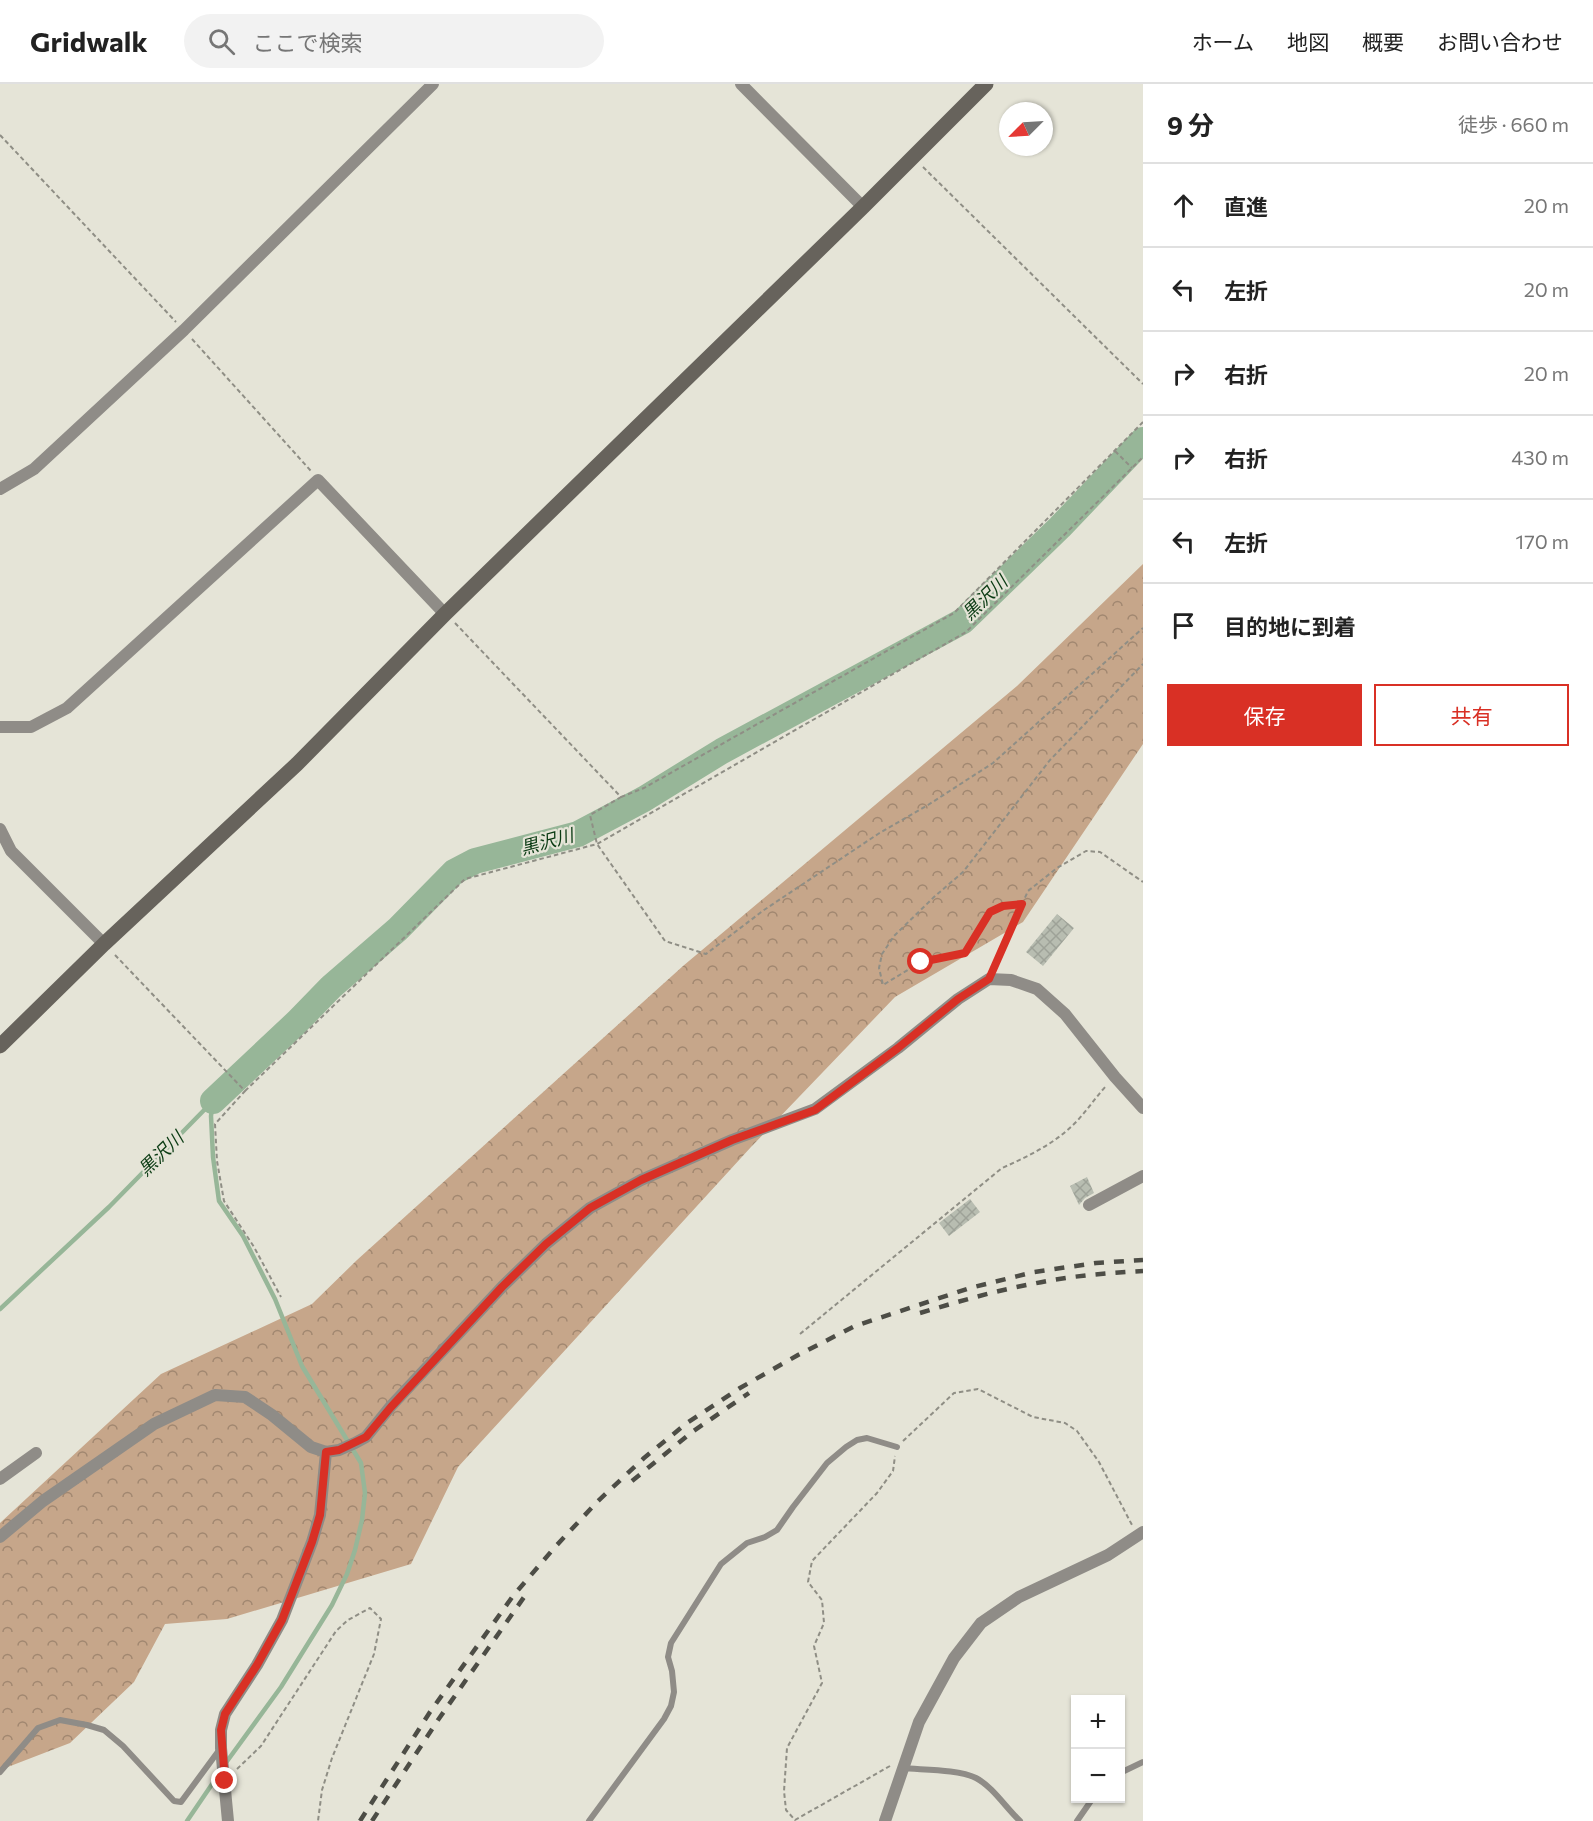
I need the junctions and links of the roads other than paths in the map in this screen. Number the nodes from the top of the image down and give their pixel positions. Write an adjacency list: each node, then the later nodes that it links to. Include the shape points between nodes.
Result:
1 (433, 84): 5 (street, via 184,330 34,469)
2 (741, 84): 4 (street)
3 (986, 84): 4 (street)
4 (863, 207): 6 (street)
5 (0, 489)
6 (445, 614): 7 (street, via 318,480 67,708 31,727); 9 (street, via 297,764)
7 (0, 727)
8 (0, 830): 9 (street, via 11,851)
9 (104, 945): 10 (street)
10 (0, 1046)
11 (1143, 1108): 15 (street, via 1065,1014 1037,989 1011,980 989,979 815,1110 732,1140 641,1180 590,1208 502,1287 366,1437)
12 (1143, 1176): 13 (street)
13 (1089, 1205)
14 (897, 1447): 27 (lane, via 867,1438 846,1447 827,1463 777,1530 747,1543 721,1564 671,1643 671,1706)
15 (326, 1452): 19 (street, via 311,1447 245,1397 215,1395 154,1424 43,1501); 20 (street, via 320,1515 312,1542 282,1620 225,1714)
16 (36, 1453): 17 (street)
17 (0, 1479)
18 (1140, 1534): 21 (street, via 1108,1556 1019,1597 981,1623 954,1658 919,1722)
19 (0, 1538)
20 (221, 1751): 24 (lane, via 181,1802 174,1801 104,1730 60,1720 38,1728); 26 (street)
21 (904, 1762): 28 (street); 29 (lane, via 975,1778)
22 (1143, 1762): 23 (lane)
23 (1125, 1771)
24 (0, 1772)
25 (1090, 1803): 30 (lane)
26 (228, 1821)
27 (589, 1821)
28 (885, 1821)
29 (1020, 1821)
30 (1077, 1821)

